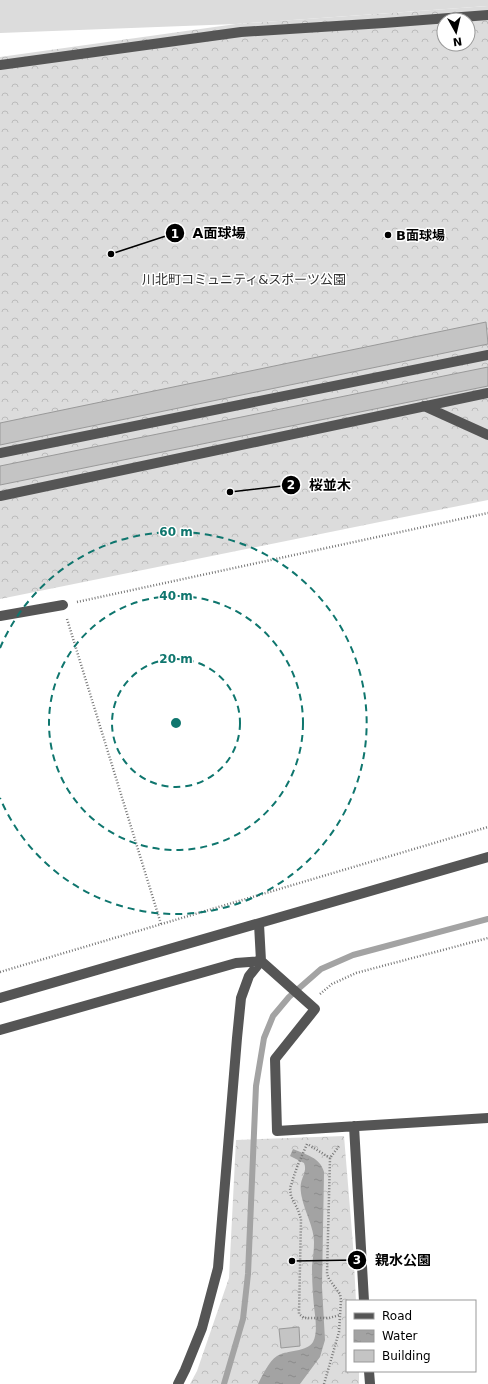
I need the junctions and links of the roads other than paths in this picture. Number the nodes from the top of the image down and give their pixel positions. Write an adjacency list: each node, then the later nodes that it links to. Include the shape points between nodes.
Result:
1 (488, 15): 2 (street, via 241,32)
2 (0, 64)
3 (488, 355): 7 (street)
4 (488, 393): 5 (street)
5 (424, 406): 6 (street); 8 (street)
6 (488, 435)
7 (0, 453)
8 (0, 496)
9 (63, 605): 10 (street)
10 (0, 616)
11 (488, 857): 12 (street)
12 (258, 924): 13 (street); 14 (street)
13 (261, 961): 15 (street, via 236,963); 17 (street, via 315,1009 275,1058 277,1131); 20 (street, via 249,976 242,998 218,1268 202,1328)
14 (0, 998)
15 (0, 1030)
16 (488, 1118): 17 (street)
17 (354, 1126): 18 (street)
18 (364, 1300)
19 (369, 1372): 21 (street)
20 (178, 1384)
21 (370, 1384)

